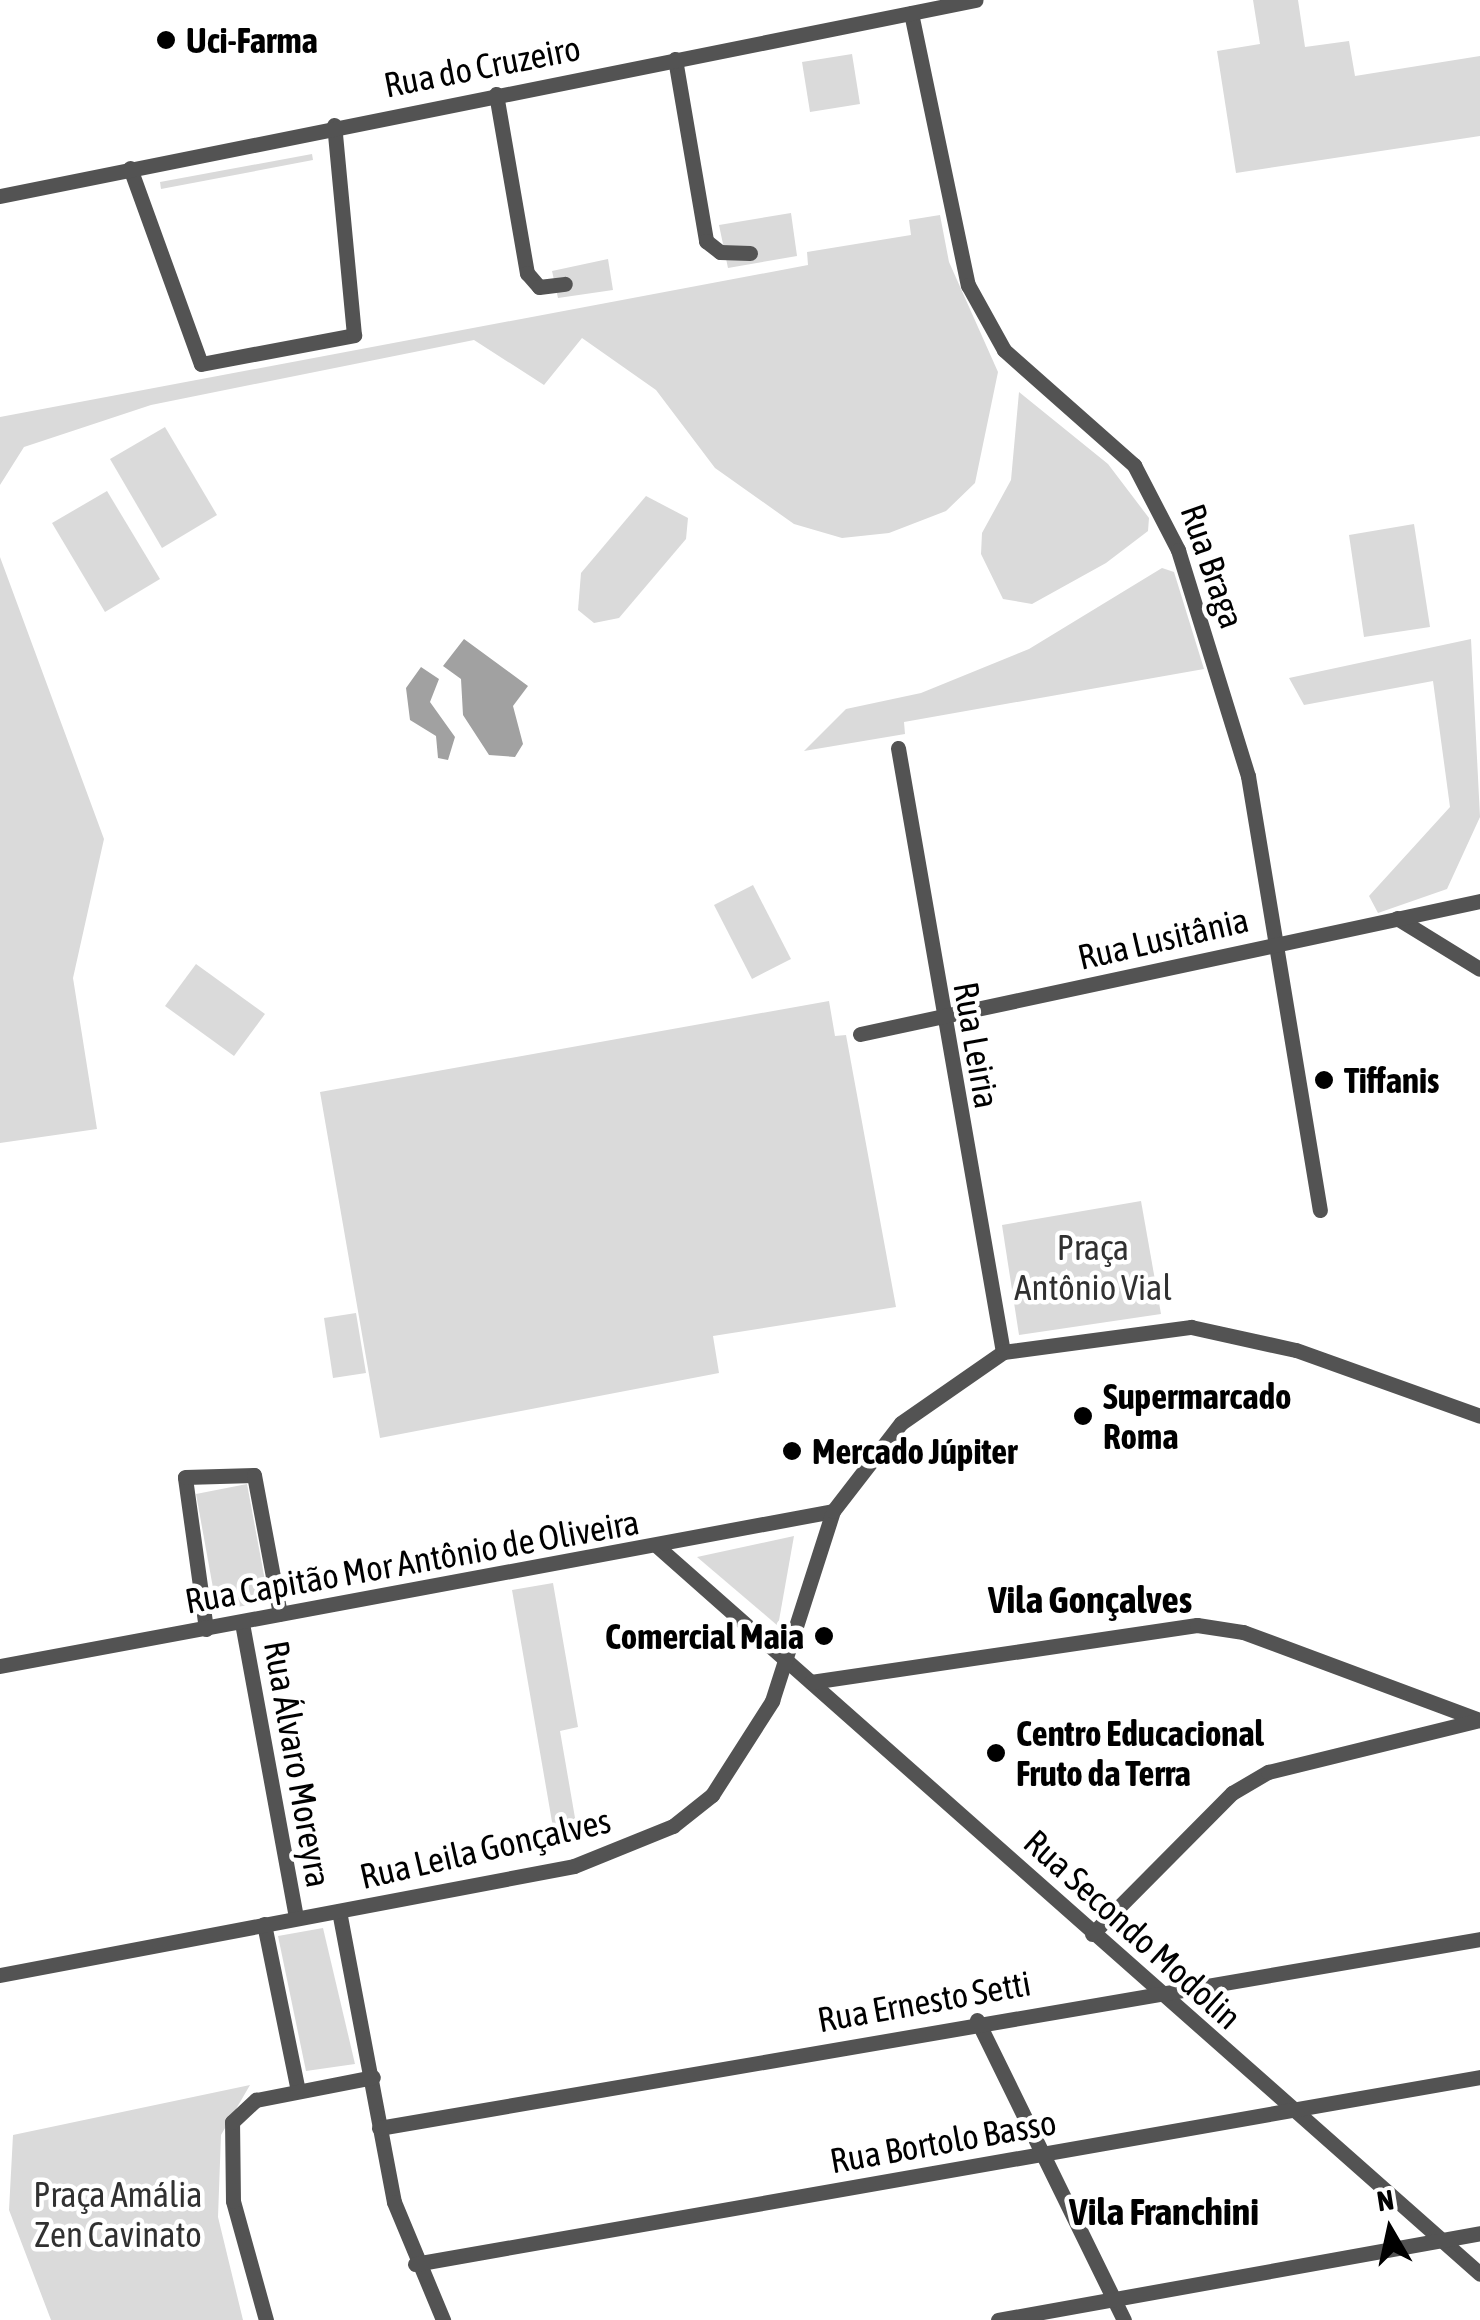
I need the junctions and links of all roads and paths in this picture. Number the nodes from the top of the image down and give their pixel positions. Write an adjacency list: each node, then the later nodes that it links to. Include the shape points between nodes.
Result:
1 (976, 0): 2 (street, Rua do Cruzeiro)
2 (912, 13): 3 (street, Rua do Cruzeiro); 13 (street, Rua Braga, via 968,285 1004,350 1134,465 1168,522 1248,776)
3 (674, 59): 4 (street, Rua do Cruzeiro); 8 (street, via 706,242 720,252)
4 (496, 94): 5 (street, Rua do Cruzeiro); 9 (street, via 527,273 539,287)
5 (334, 125): 6 (street, Rua do Cruzeiro); 6 (street, via 354,335 200,364)
6 (130, 168): 7 (street, Rua do Cruzeiro)
7 (0, 196)
8 (750, 253)
9 (565, 284)
10 (898, 748): 15 (street, Rua Leiria)
11 (1480, 901): 12 (street, Rua Lusitânia)
12 (1397, 918): 13 (street, Rua Lusitânia); 14 (street)
13 (1275, 943): 15 (street, Rua Lusitânia); 17 (street, Rua Braga)
14 (1480, 969)
15 (942, 1021): 16 (street, Rua Lusitânia); 18 (street, Rua Leiria)
16 (860, 1034)
17 (1320, 1210)
18 (1003, 1352): 19 (street, Rua Leila Gonçalves, via 1143,1328 1242,1334); 20 (street, Rua Leila Gonçalves, via 901,1423)
19 (1480, 1416)
20 (833, 1511): 21 (street, Rua Capitão Mor Antônio de Oliveira); 25 (street, Rua Leila Gonçalves, via 810,1560)
21 (658, 1547): 22 (street, Rua Capitão Mor Antônio de Oliveira); 25 (street, Rua Secondo Modolin)
22 (280, 1614): 23 (street, Rua Capitão Mor Antônio de Oliveira); 24 (street, via 254,1474 185,1477)
23 (242, 1622): 24 (street, Rua Capitão Mor Antônio de Oliveira); 30 (street, Rua Álvaro Moreyra)
24 (206, 1628): 26 (street, Rua Capitão Mor Antônio de Oliveira)
25 (787, 1660): 27 (street, Rua Secondo Modolin); 29 (street, Rua Leila Gonçalves, via 738,1760 673,1826 574,1866)
26 (0, 1666)
27 (811, 1682): 28 (street, via 1196,1625 1242,1632); 32 (street, Rua Secondo Modolin)
28 (1480, 1720): 32 (street, via 1268,1772 1232,1793)
29 (339, 1911): 30 (street, Rua Leila Gonçalves); 37 (street)
30 (296, 1917): 31 (street, Rua Leila Gonçalves)
31 (264, 1924): 34 (street, Rua Leila Gonçalves); 39 (street)
32 (1092, 1934): 35 (street, Rua Secondo Modolin)
33 (1480, 1939): 35 (street, Rua Ernesto Setti)
34 (0, 1975)
35 (1162, 1993): 36 (street, Rua Ernesto Setti); 40 (street, Rua Secondo Modolin)
36 (977, 2020): 41 (street, Rua Ernesto Setti); 42 (street)
37 (373, 2077): 39 (street); 41 (street)
38 (1480, 2077): 40 (street, Rua Bortolo Basso)
39 (298, 2090): 48 (street, via 256,2100 228,2135 242,2247)
40 (1292, 2112): 42 (street, Rua Bortolo Basso); 44 (street, Rua Secondo Modolin)
41 (379, 2128): 45 (street)
42 (1046, 2153): 45 (street, Rua Bortolo Basso); 47 (street)
43 (1480, 2233): 44 (street)
44 (1441, 2240): 46 (street, Rua Secondo Modolin); 47 (street)
45 (416, 2264): 49 (street)
46 (1480, 2274)
47 (1116, 2300): 50 (street); 51 (street)
48 (266, 2320)
49 (443, 2320)
50 (998, 2320)
51 (1124, 2320)

